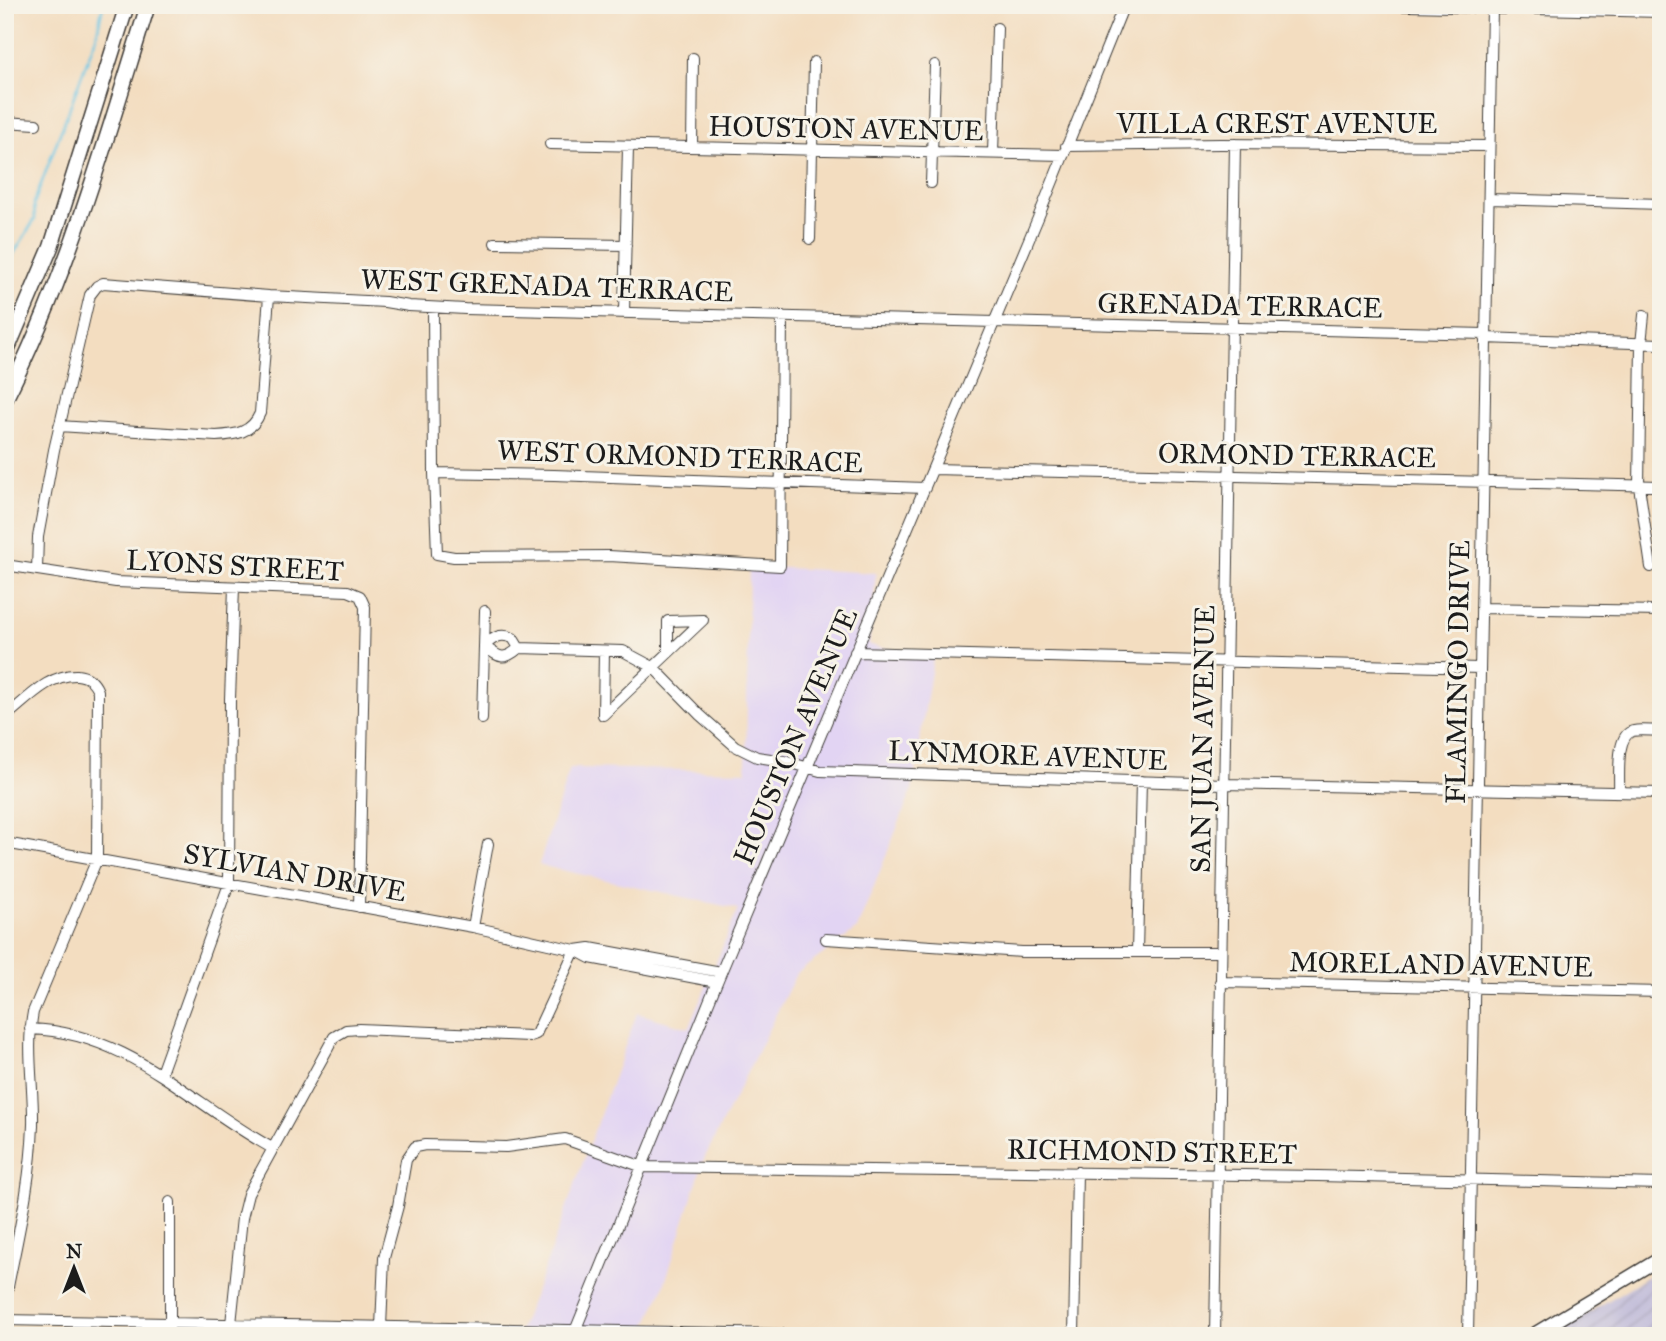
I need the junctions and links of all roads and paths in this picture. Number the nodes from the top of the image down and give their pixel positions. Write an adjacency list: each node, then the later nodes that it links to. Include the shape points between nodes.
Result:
1 (1124, 5): 20 (street, HOUSTON AVENUE)
2 (1368, 5): 3 (street)
3 (1464, 6): 6 (street)
4 (126, 8): 39 (highway, via 51,247)
5 (147, 8): 40 (highway, via 63,269)
6 (1492, 8): 7 (street); 17 (street, FLAMINGO DRIVE)
7 (1661, 12)
8 (997, 29): 22 (street)
9 (693, 58): 18 (street)
10 (814, 62): 19 (street)
11 (935, 65): 21 (street)
12 (5, 122): 13 (street)
13 (36, 124)
14 (550, 144): 16 (street, HOUSTON AVENUE)
15 (1235, 144): 17 (street, VILLA CREST AVENUE); 20 (street, VILLA CREST AVENUE); 35 (street, SAN JUAN AVENUE)
16 (628, 146): 18 (street, HOUSTON AVENUE); 28 (street)
17 (1488, 146): 24 (street, FLAMINGO DRIVE)
18 (691, 147): 19 (street, HOUSTON AVENUE)
19 (813, 149): 21 (street, HOUSTON AVENUE); 26 (street)
20 (1064, 151): 22 (street, HOUSTON AVENUE); 34 (street, HOUSTON AVENUE)
21 (932, 152): 22 (street, HOUSTON AVENUE); 23 (street)
22 (993, 153)
23 (931, 183)
24 (1489, 199): 25 (street); 36 (street, FLAMINGO DRIVE)
25 (1661, 204)
26 (810, 239)
27 (495, 243): 28 (street)
28 (626, 245): 31 (street)
29 (269, 296): 30 (street, WEST GRENADA TERRACE); 41 (street, WEST GRENADA TERRACE, via 99,285 88,302); 41 (street, via 260,413 250,428 216,436)
30 (433, 308): 31 (street, WEST GRENADA TERRACE); 43 (street)
31 (624, 313): 33 (street, WEST GRENADA TERRACE)
32 (1644, 315): 37 (street)
33 (782, 316): 34 (street, WEST GRENADA TERRACE); 45 (street)
34 (993, 322): 35 (street, GRENADA TERRACE); 42 (street, HOUSTON AVENUE)
35 (1231, 328): 36 (street, GRENADA TERRACE); 44 (street, SAN JUAN AVENUE)
36 (1485, 336): 37 (street, GRENADA TERRACE); 46 (street, FLAMINGO DRIVE)
37 (1641, 344): 38 (street, GRENADA TERRACE); 47 (street)
38 (1661, 344)
39 (5, 355)
40 (5, 400)
41 (59, 426): 52 (street, via 38,537)
42 (933, 469): 44 (street, ORMOND TERRACE); 49 (street, HOUSTON AVENUE)
43 (434, 473): 45 (street, WEST ORMOND TERRACE); 45 (street, via 437,554 609,556 780,566)
44 (1229, 476): 46 (street, ORMOND TERRACE); 62 (street, SAN JUAN AVENUE)
45 (781, 482): 49 (street, WEST ORMOND TERRACE)
46 (1483, 482): 47 (street, ORMOND TERRACE); 54 (street, FLAMINGO DRIVE)
47 (1639, 485): 48 (street, ORMOND TERRACE); 51 (street)
48 (1661, 486)
49 (925, 488): 60 (street, HOUSTON AVENUE)
50 (5, 565): 52 (street, LYONS STREET)
51 (1651, 567)
52 (37, 570): 53 (street, LYONS STREET, via 116,582)
53 (234, 587): 77 (street); 78 (street, LYONS STREET, via 348,591 364,602)
54 (1481, 608): 56 (street); 64 (street, FLAMINGO DRIVE)
55 (485, 611): 57 (street)
56 (1661, 611)
57 (484, 646): 58 (street, LYNMORE AVENUE, via 499,657 510,657); 58 (street, LYNMORE AVENUE, via 504,635 513,638); 66 (street)
58 (519, 648): 59 (street, LYNMORE AVENUE)
59 (604, 651): 63 (street, LYNMORE AVENUE, via 623,651); 63 (street, via 603,715)
60 (855, 652): 62 (street); 68 (street, HOUSTON AVENUE)
61 (668, 653): 63 (street)
62 (1226, 662): 64 (street); 70 (street, SAN JUAN AVENUE)
63 (653, 667): 68 (street, LYNMORE AVENUE, via 735,746 757,757)
64 (1480, 668): 71 (street, FLAMINGO DRIVE)
65 (5, 717): 76 (street, via 52,680 82,676 96,685)
66 (482, 719)
67 (1661, 731): 72 (street, via 1634,730 1622,740)
68 (806, 767): 69 (street, LYNMORE AVENUE, via 836,773); 84 (street, HOUSTON AVENUE)
69 (1141, 781): 70 (street, LYNMORE AVENUE); 82 (street)
70 (1224, 784): 71 (street, LYNMORE AVENUE); 83 (street, SAN JUAN AVENUE)
71 (1478, 790): 72 (street, LYNMORE AVENUE); 86 (street, FLAMINGO DRIVE)
72 (1619, 792): 73 (street, LYNMORE AVENUE)
73 (1661, 793)
74 (5, 843): 76 (street, SYLVIAN DRIVE)
75 (488, 844): 79 (street)
76 (97, 859): 77 (street, SYLVIAN DRIVE); 88 (street)
77 (229, 884): 78 (street, SYLVIAN DRIVE); 89 (street)
78 (359, 907): 79 (street, SYLVIAN DRIVE)
79 (473, 927): 81 (street, SYLVIAN DRIVE)
80 (826, 939): 82 (street, via 981,951)
81 (575, 950): 84 (street, SYLVIAN DRIVE, via 590,958); 90 (street, via 540,1030 530,1036 359,1029 338,1034)
82 (1138, 952): 83 (street)
83 (1220, 952): 85 (street, SAN JUAN AVENUE)
84 (719, 977): 91 (street, HOUSTON AVENUE)
85 (1220, 982): 86 (street, MORELAND AVENUE); 93 (street, SAN JUAN AVENUE)
86 (1474, 987): 87 (street, MORELAND AVENUE); 94 (street, FLAMINGO DRIVE)
87 (1661, 992)
88 (30, 1029): 89 (street, via 91,1038); 98 (street, via 30,1168)
89 (161, 1073): 90 (street)
90 (272, 1148): 102 (street, via 246,1200)
91 (643, 1167): 92 (street, RICHMOND STREET); 103 (street, RICHMOND STREET, via 565,1139 506,1147 415,1147 406,1160 384,1258); 104 (street, HOUSTON AVENUE)
92 (1077, 1172): 93 (street, RICHMOND STREET); 108 (street)
93 (1217, 1174): 94 (street, RICHMOND STREET); 109 (street, SAN JUAN AVENUE)
94 (1471, 1180): 95 (street, RICHMOND STREET); 110 (street, FLAMINGO DRIVE)
95 (1661, 1184)
96 (170, 1202): 100 (street)
97 (1661, 1258): 111 (main road)
98 (5, 1302)
99 (5, 1320): 100 (street)
100 (170, 1322): 101 (street)
101 (201, 1323): 102 (street); 106 (street)
102 (231, 1324): 103 (street)
103 (381, 1327): 104 (street)
104 (575, 1333): 105 (street)
105 (707, 1334): 107 (street)
106 (201, 1336)
107 (898, 1336)
108 (1074, 1336)
109 (1215, 1336)
110 (1468, 1336)
111 (1531, 1336)

